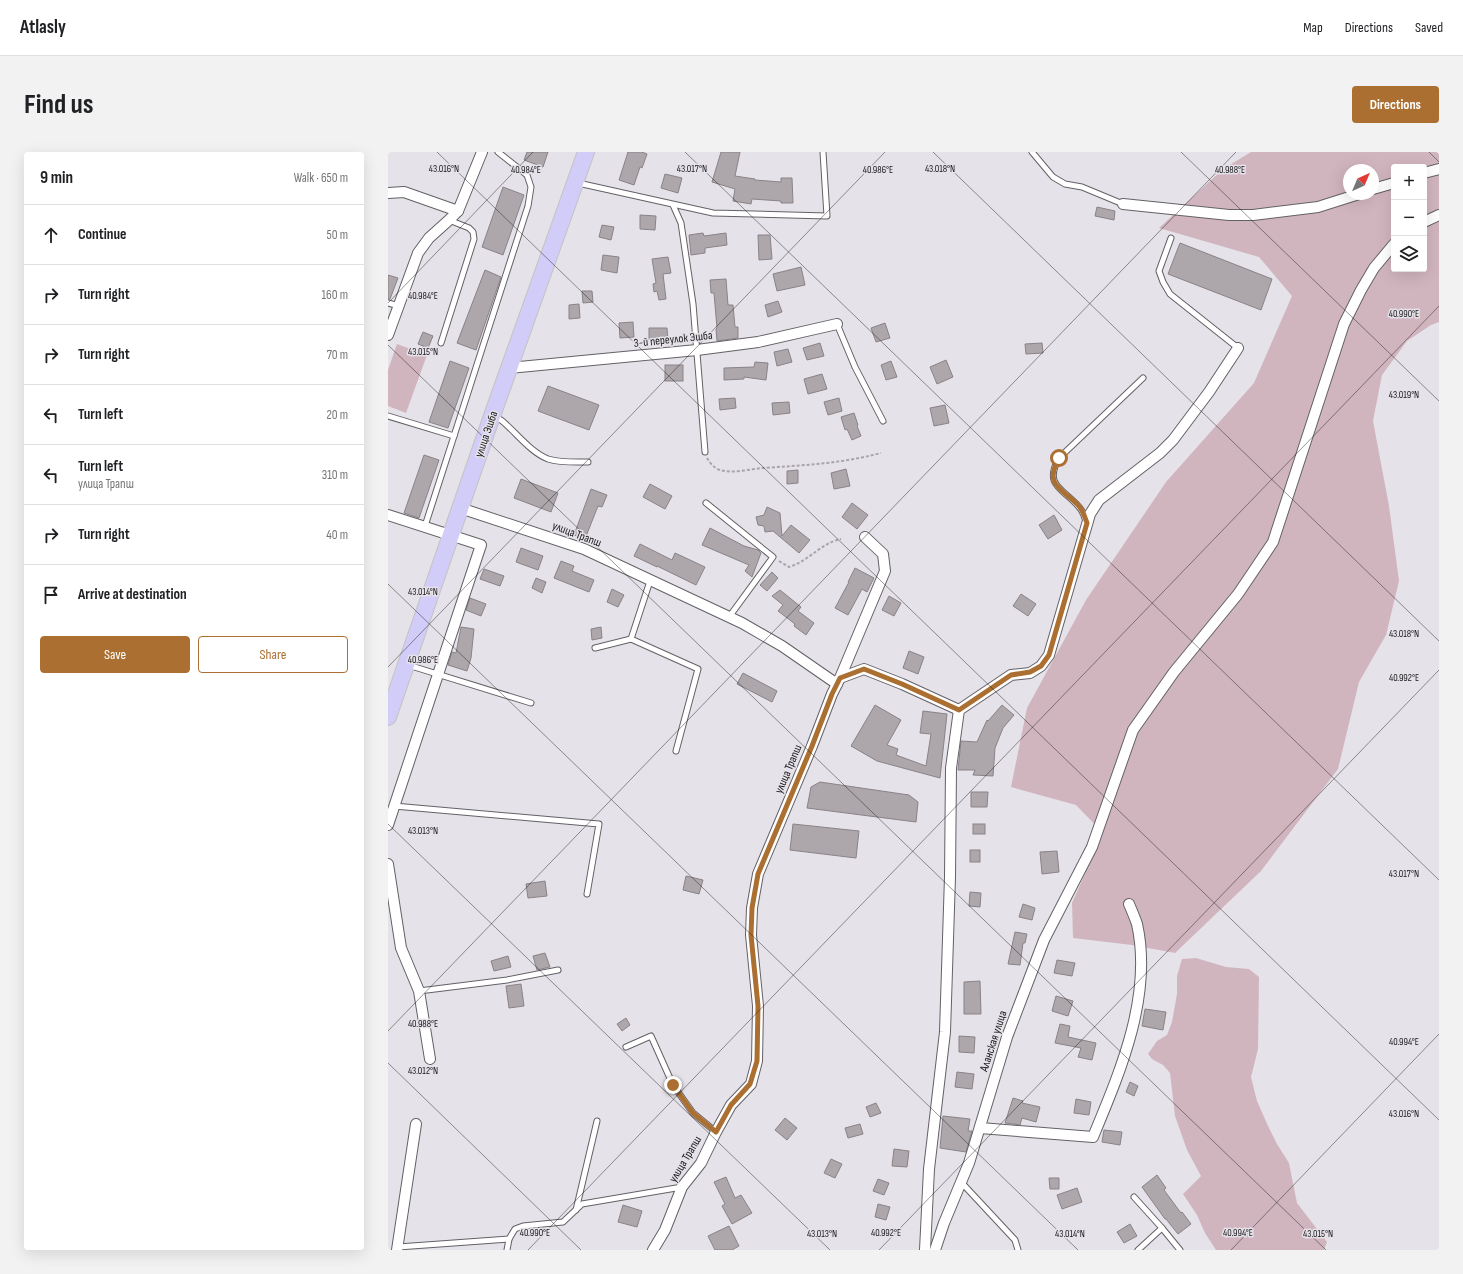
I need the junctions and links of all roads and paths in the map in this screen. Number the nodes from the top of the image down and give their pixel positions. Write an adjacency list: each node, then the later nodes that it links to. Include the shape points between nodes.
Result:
1 (482, 152): 15 (street)
2 (498, 152): 33 (lane, via 527,175 531,187 528,206)
3 (586, 152): 8 (highway, улица Эшба)
4 (822, 152): 13 (lane, via 827,216 713,213)
5 (1032, 152): 14 (lane, via 1053,177 1064,184 1082,187)
6 (1439, 169): 7 (street)
7 (1427, 172)
8 (576, 182): 13 (lane); 28 (highway, улица Эшба)
9 (1391, 184): 10 (street)
10 (1379, 187)
11 (388, 193): 15 (street, via 404,192)
12 (1343, 199): 14 (street, via 1318,207 1253,215 1229,215)
13 (673, 204): 27 (lane, via 681,223)
14 (1123, 204)
15 (458, 211): 17 (street)
16 (1439, 215): 18 (street)
17 (450, 220): 22 (street, via 429,238 418,253); 25 (lane, via 468,228 473,232 474,239)
18 (1427, 221)
19 (1171, 238): 26 (lane, via 1159,271 1170,294)
20 (1391, 248): 68 (street, Аланская улица, via 1374,268 1344,324 1274,542 1238,594 1174,672 1134,730 1092,847 1044,940 1007,1037)
21 (388, 302): 22 (lane)
22 (399, 306): 24 (street)
23 (837, 324): 27 (street, 3-й переулок Эшба, via 758,342); 32 (lane)
24 (388, 335)
25 (441, 343)
26 (1238, 348): 40 (street, via 1173,440 1099,500)
27 (697, 350): 28 (street, 3-й переулок Эшба); 34 (lane)
28 (509, 368): 31 (highway, улица Эшба)
29 (1143, 378): 40 (lane, via 1059,458 1054,467 1057,487 1078,506)
30 (388, 416): 33 (lane)
31 (492, 416): 36 (lane, via 501,420 535,451 548,459 561,462); 38 (highway, улица Эшба)
32 (883, 421)
33 (454, 436): 41 (lane)
34 (705, 452): 35 (path, via 712,465 719,470 728,471 820,465 856,460)
35 (881, 453)
36 (588, 462)
37 (706, 503): 45 (lane)
38 (460, 508): 42 (highway, улица Эшба); 46 (street, улица Трапш, via 584,549)
39 (388, 515): 41 (street)
40 (1087, 523): 54 (street, via 1049,655 1041,666 1030,672 1011,675)
41 (424, 526): 42 (street)
42 (451, 535): 50 (highway, улица Эшба); 51 (street, via 480,545)
43 (864, 537): 52 (street, via 883,554 885,571)
44 (841, 539): 45 (path, via 825,544 789,567)
45 (773, 557): 47 (lane)
46 (650, 580): 47 (street, улица Трапш); 48 (lane)
47 (729, 617): 52 (street, улица Трапш)
48 (631, 640): 49 (lane); 56 (lane, via 698,669)
49 (595, 648)
50 (406, 665): 51 (lane); 55 (highway, улица Эшба)
51 (437, 675): 53 (lane); 57 (street)
52 (838, 681): 54 (street, via 864,669); 69 (street, улица Трапш, via 758,874 752,908 751,935 758,1006 757,1061 750,1084 731,1105)
53 (531, 703)
54 (959, 710): 79 (street, via 952,768 946,1032 929,1169)
55 (388, 717)
56 (676, 751)
57 (393, 806): 58 (street); 60 (lane, via 599,824)
58 (388, 824)
59 (388, 864): 63 (street, via 401,948)
60 (587, 894)
61 (1129, 904): 68 (street, via 1137,924 1142,965 1137,1009 1118,1076 1093,1137)
62 (558, 970): 63 (lane, via 486,983)
63 (419, 991): 65 (street)
64 (626, 1048): 69 (lane, via 651,1036 673,1085 693,1113)
65 (430, 1059)
66 (597, 1121): 73 (lane)
67 (416, 1124): 76 (street)
68 (980, 1128): 70 (street, Аланская улица)
69 (716, 1132): 71 (street, улица Трапш, via 701,1163)
70 (961, 1182): 80 (street, Аланская улица); 81 (lane, via 1015,1240)
71 (682, 1188): 73 (lane, via 582,1204); 78 (street, улица Трапш, via 665,1230)
72 (1134, 1197): 74 (lane)
73 (576, 1210): 75 (lane, via 563,1222 515,1229)
74 (1162, 1228): 82 (lane); 83 (lane)
75 (509, 1240): 76 (lane); 77 (lane)
76 (398, 1248)
77 (508, 1250)
78 (653, 1250)
79 (925, 1250)
80 (935, 1250)
81 (1018, 1250)
82 (1138, 1250)
83 (1180, 1250)

